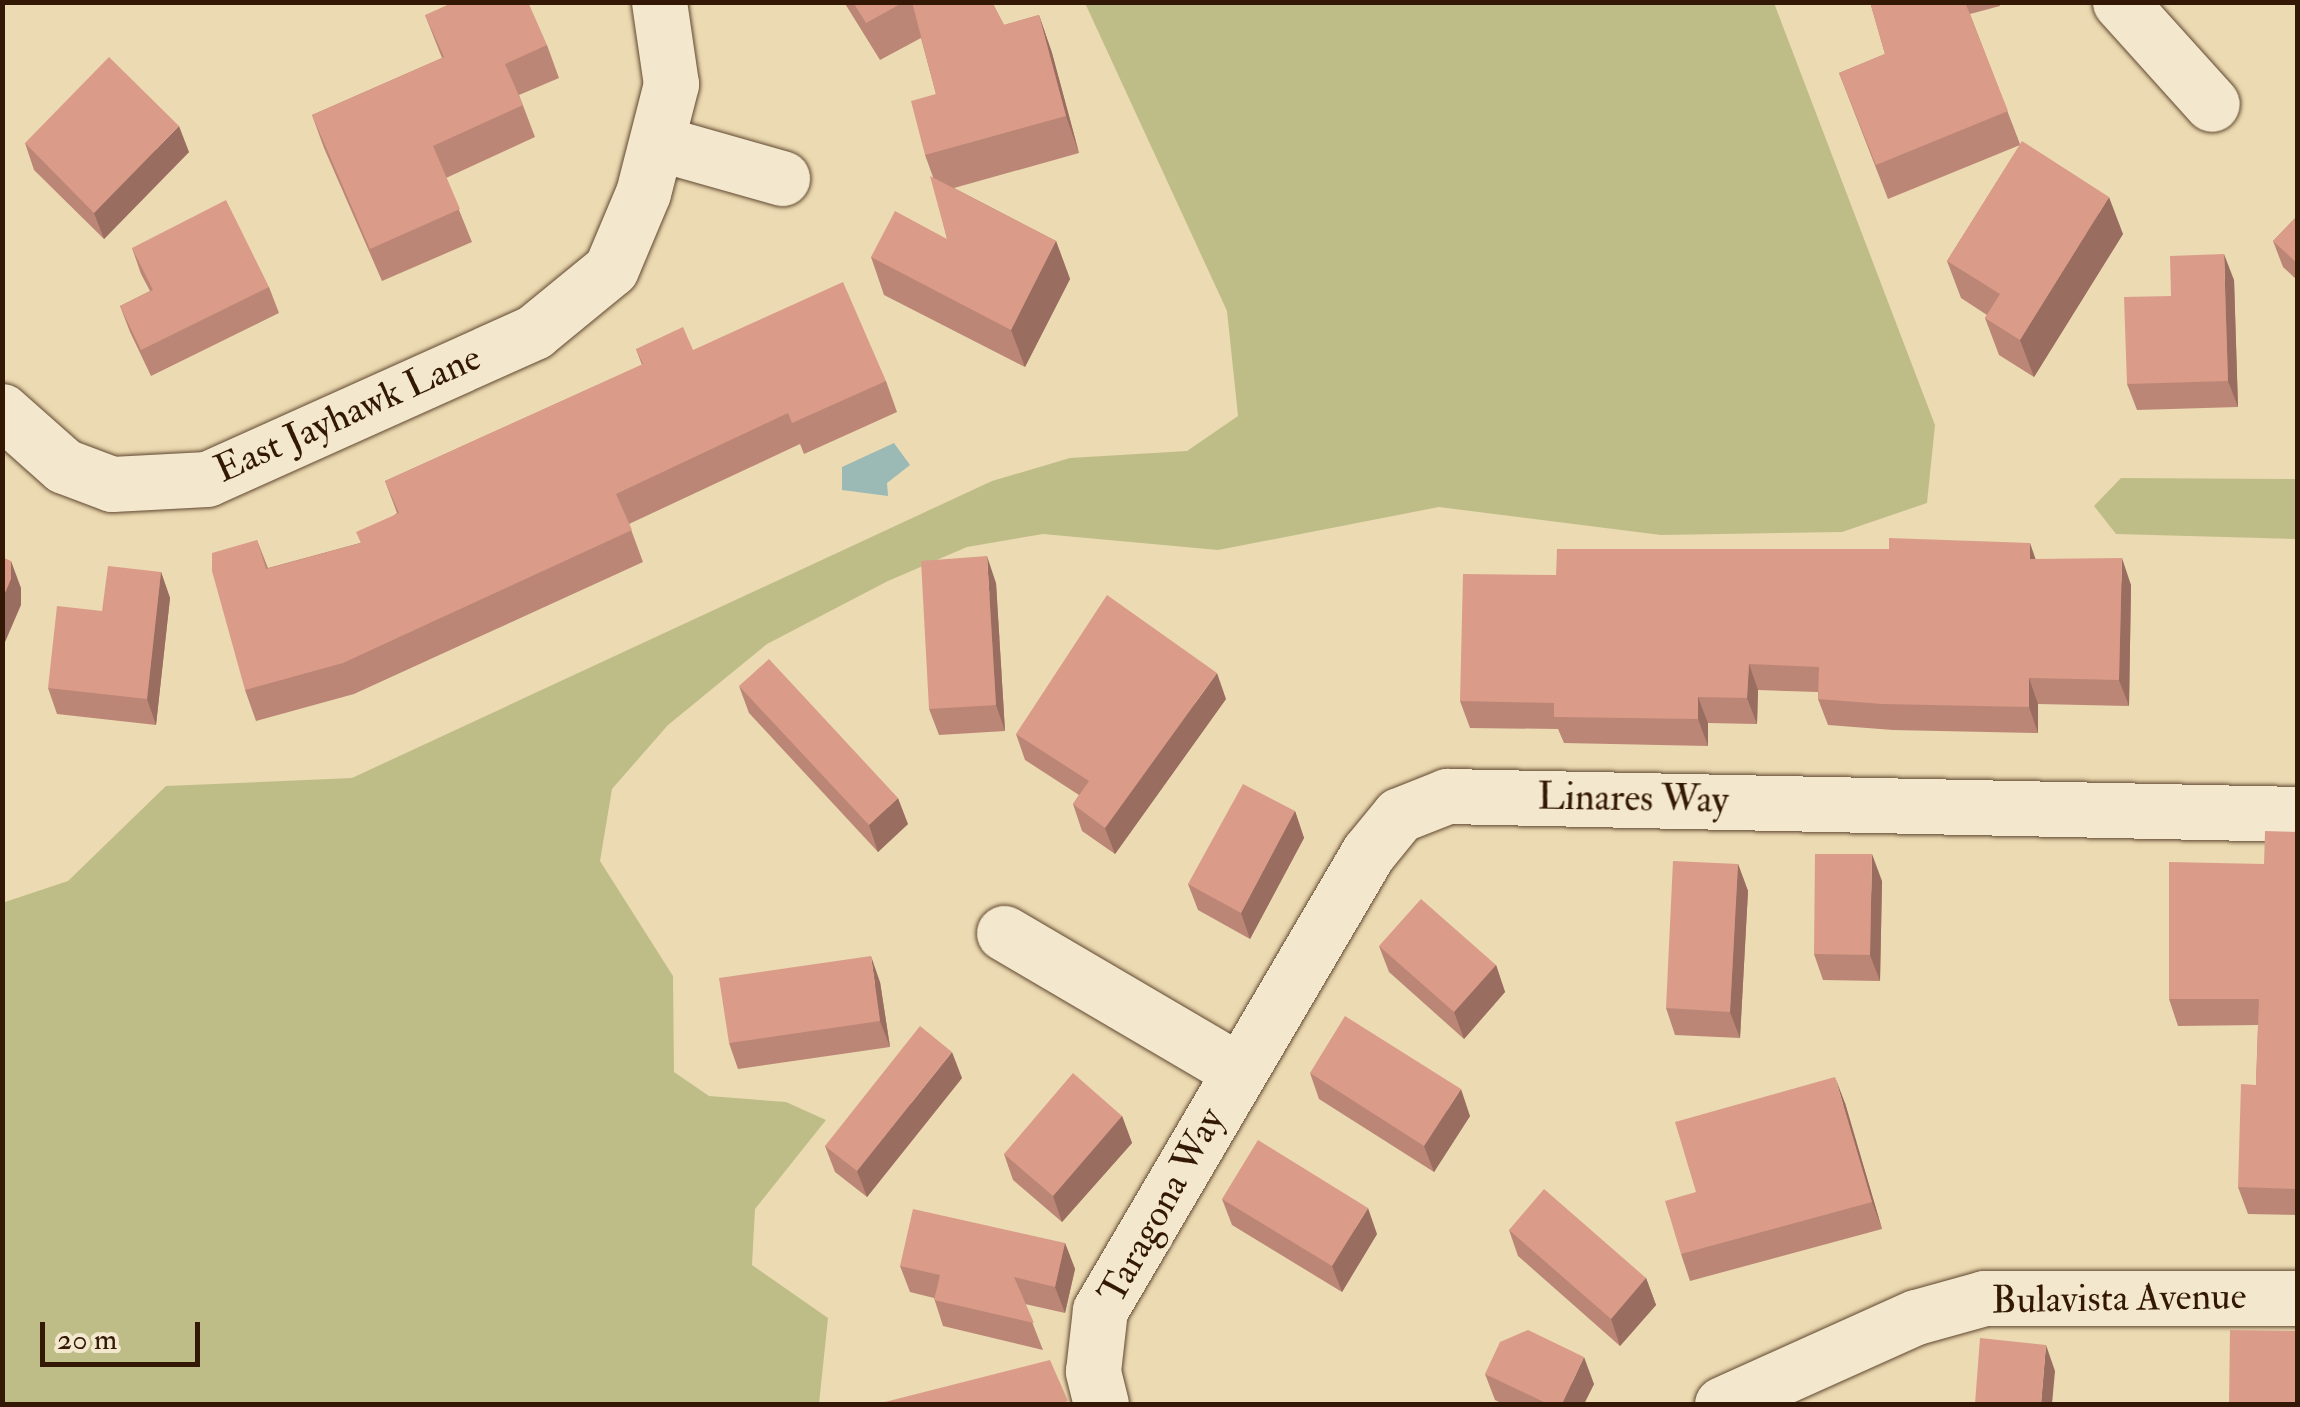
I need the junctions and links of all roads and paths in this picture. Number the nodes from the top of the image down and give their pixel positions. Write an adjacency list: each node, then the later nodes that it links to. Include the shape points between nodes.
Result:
1 (659, 2): 4 (street, East Jayhawk Lane, via 671,84)
2 (2120, 2): 3 (street)
3 (2212, 104)
4 (650, 168): 5 (street); 6 (street, East Jayhawk Lane, via 612,269 534,332 207,479 112,484 64,466)
5 (782, 178)
6 (2, 411)
7 (2298, 814): 9 (street, Linares Way, via 1447,796 1400,815 1368,853)
8 (1004, 933): 9 (street)
9 (1239, 1071): 11 (street, Taragona Way, via 1100,1310 1093,1371)
10 (2298, 1298): 12 (street, Bulavista Avenue, via 1984,1298 1916,1317)
11 (1100, 1404)
12 (1722, 1404)

